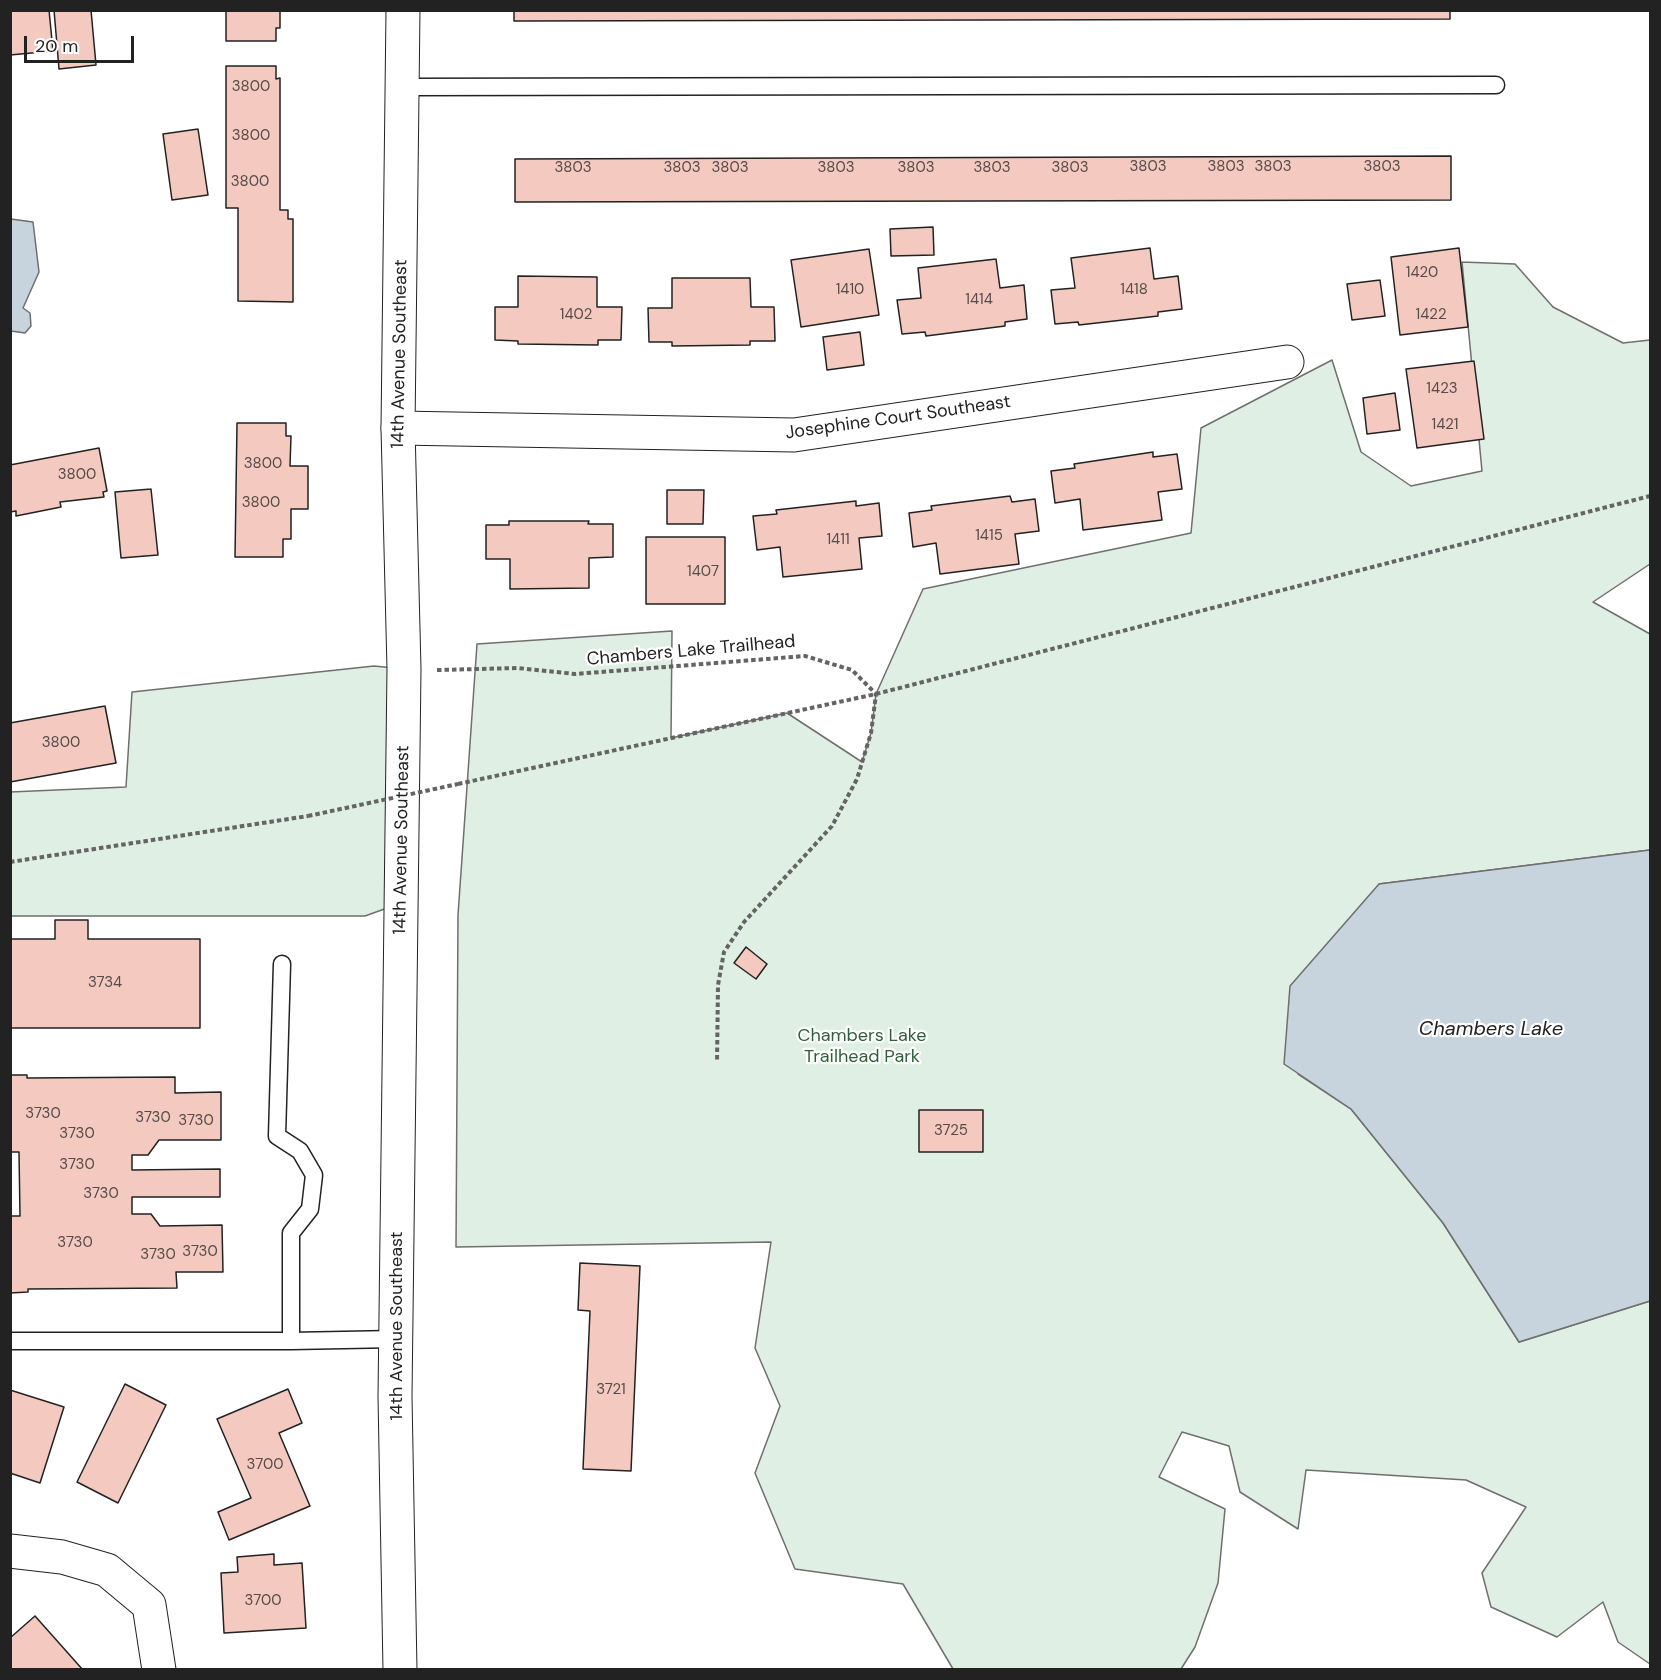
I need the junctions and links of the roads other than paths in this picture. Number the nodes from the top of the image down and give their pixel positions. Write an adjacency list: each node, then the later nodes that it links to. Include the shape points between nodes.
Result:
1 (404, 10): 3 (street, 14th Avenue Southeast)
2 (1496, 85): 3 (lane)
3 (403, 87): 5 (street, 14th Avenue Southeast)
4 (1287, 362): 5 (street, Josephine Court Southeast, via 794,435)
5 (398, 428): 7 (street, 14th Avenue Southeast, via 404,669)
6 (282, 964): 9 (lane, via 277,1136 300,1151 314,1175 310,1209 291,1233)
7 (396, 1338): 9 (lane); 12 (street, 14th Avenue Southeast)
8 (10, 1341): 9 (lane)
9 (291, 1341)
10 (10, 1551): 11 (street, via 62,1557 107,1570 149,1605)
11 (159, 1670)
12 (400, 1670)

